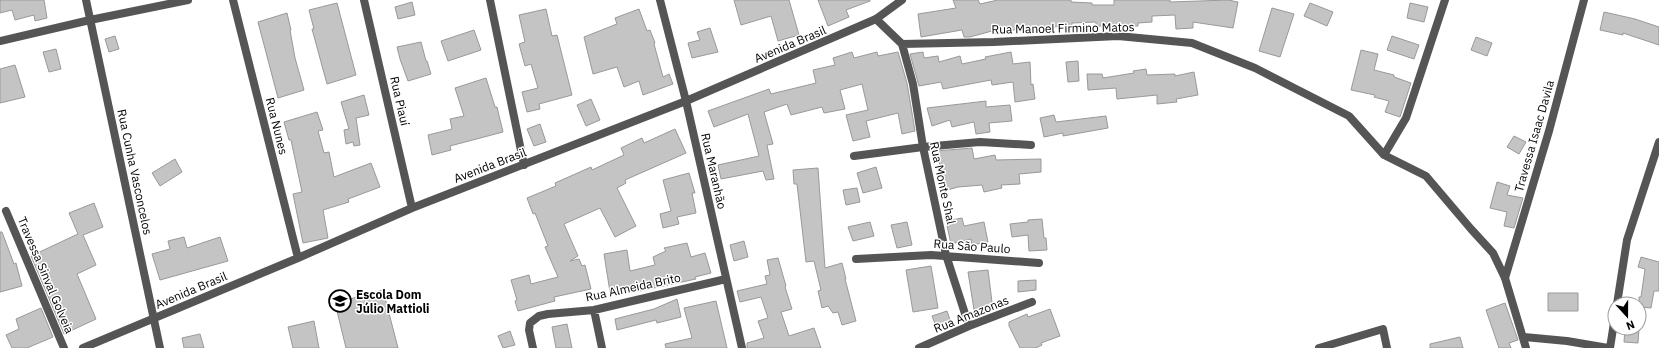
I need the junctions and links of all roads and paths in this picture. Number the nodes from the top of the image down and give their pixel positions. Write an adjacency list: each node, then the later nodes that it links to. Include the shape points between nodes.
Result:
1 (86, 0): 11 (street, Rua Cunha Vasconcelos)
2 (188, 0): 11 (street)
3 (234, 0): 24 (street, Rua Nunes)
4 (364, 0): 21 (street, Rua Piauí)
5 (490, 0): 20 (street)
6 (660, 0): 14 (street, Rua Maranhão)
7 (902, 0): 10 (street, Avenida Brasil)
8 (1445, 0): 18 (street, via 1406,118)
9 (1584, 0): 27 (street, Travessa Isaac Davila, via 1549,131)
10 (876, 19): 13 (street); 14 (street, Avenida Brasil)
11 (90, 20): 12 (street); 32 (street, Rua Cunha Vasconcelos)
12 (0, 41)
13 (902, 44): 17 (street, Rua Monte Shal, via 913,84); 18 (street, Rua Manoel Firmino Matos, via 1118,36 1192,43 1255,68 1349,116)
14 (686, 101): 20 (street, Avenida Brasil); 28 (street, Rua Maranhão)
15 (1659, 142): 29 (street, via 1628,240)
16 (1030, 145): 17 (street, via 980,142)
17 (923, 147): 19 (street); 23 (street, Rua Monte Shal)
18 (1384, 155): 27 (street, Rua Manoel Firmino Matos, via 1426,176 1493,253)
19 (854, 156)
20 (524, 165): 21 (street, Avenida Brasil)
21 (412, 208): 24 (street, Avenida Brasil)
22 (6, 211): 36 (street, Travessa Sinval Golveia)
23 (946, 255): 25 (street, Rua São Paulo); 26 (street, Rua São Paulo); 33 (street, Rua Monte Shal)
24 (298, 258): 32 (street, Avenida Brasil)
25 (856, 259)
26 (1039, 263)
27 (1505, 278): 35 (street, Rua Manoel Firmino Matos)
28 (726, 279): 31 (street, Rua Almeida Brito); 41 (street, Rua Maranhão)
29 (1618, 296)
30 (1032, 302): 33 (street, Rua Amazonas)
31 (594, 310): 39 (street, Rua Almeida Brito, via 539,316 530,323); 40 (street)
32 (154, 318): 37 (street, Avenida Brasil); 38 (street, Rua Cunha Vasconcelos)
33 (969, 326): 42 (street, Rua Amazonas)
34 (1611, 336): 46 (street)
35 (1524, 337): 45 (street, Rua Manoel Firmino Matos); 46 (street)
36 (64, 348)
37 (83, 348)
38 (160, 348)
39 (533, 348)
40 (602, 348)
41 (742, 348)
42 (919, 348)
43 (1319, 348): 44 (street, via 1383,329)
44 (1387, 348)
45 (1526, 348)
46 (1609, 348)

